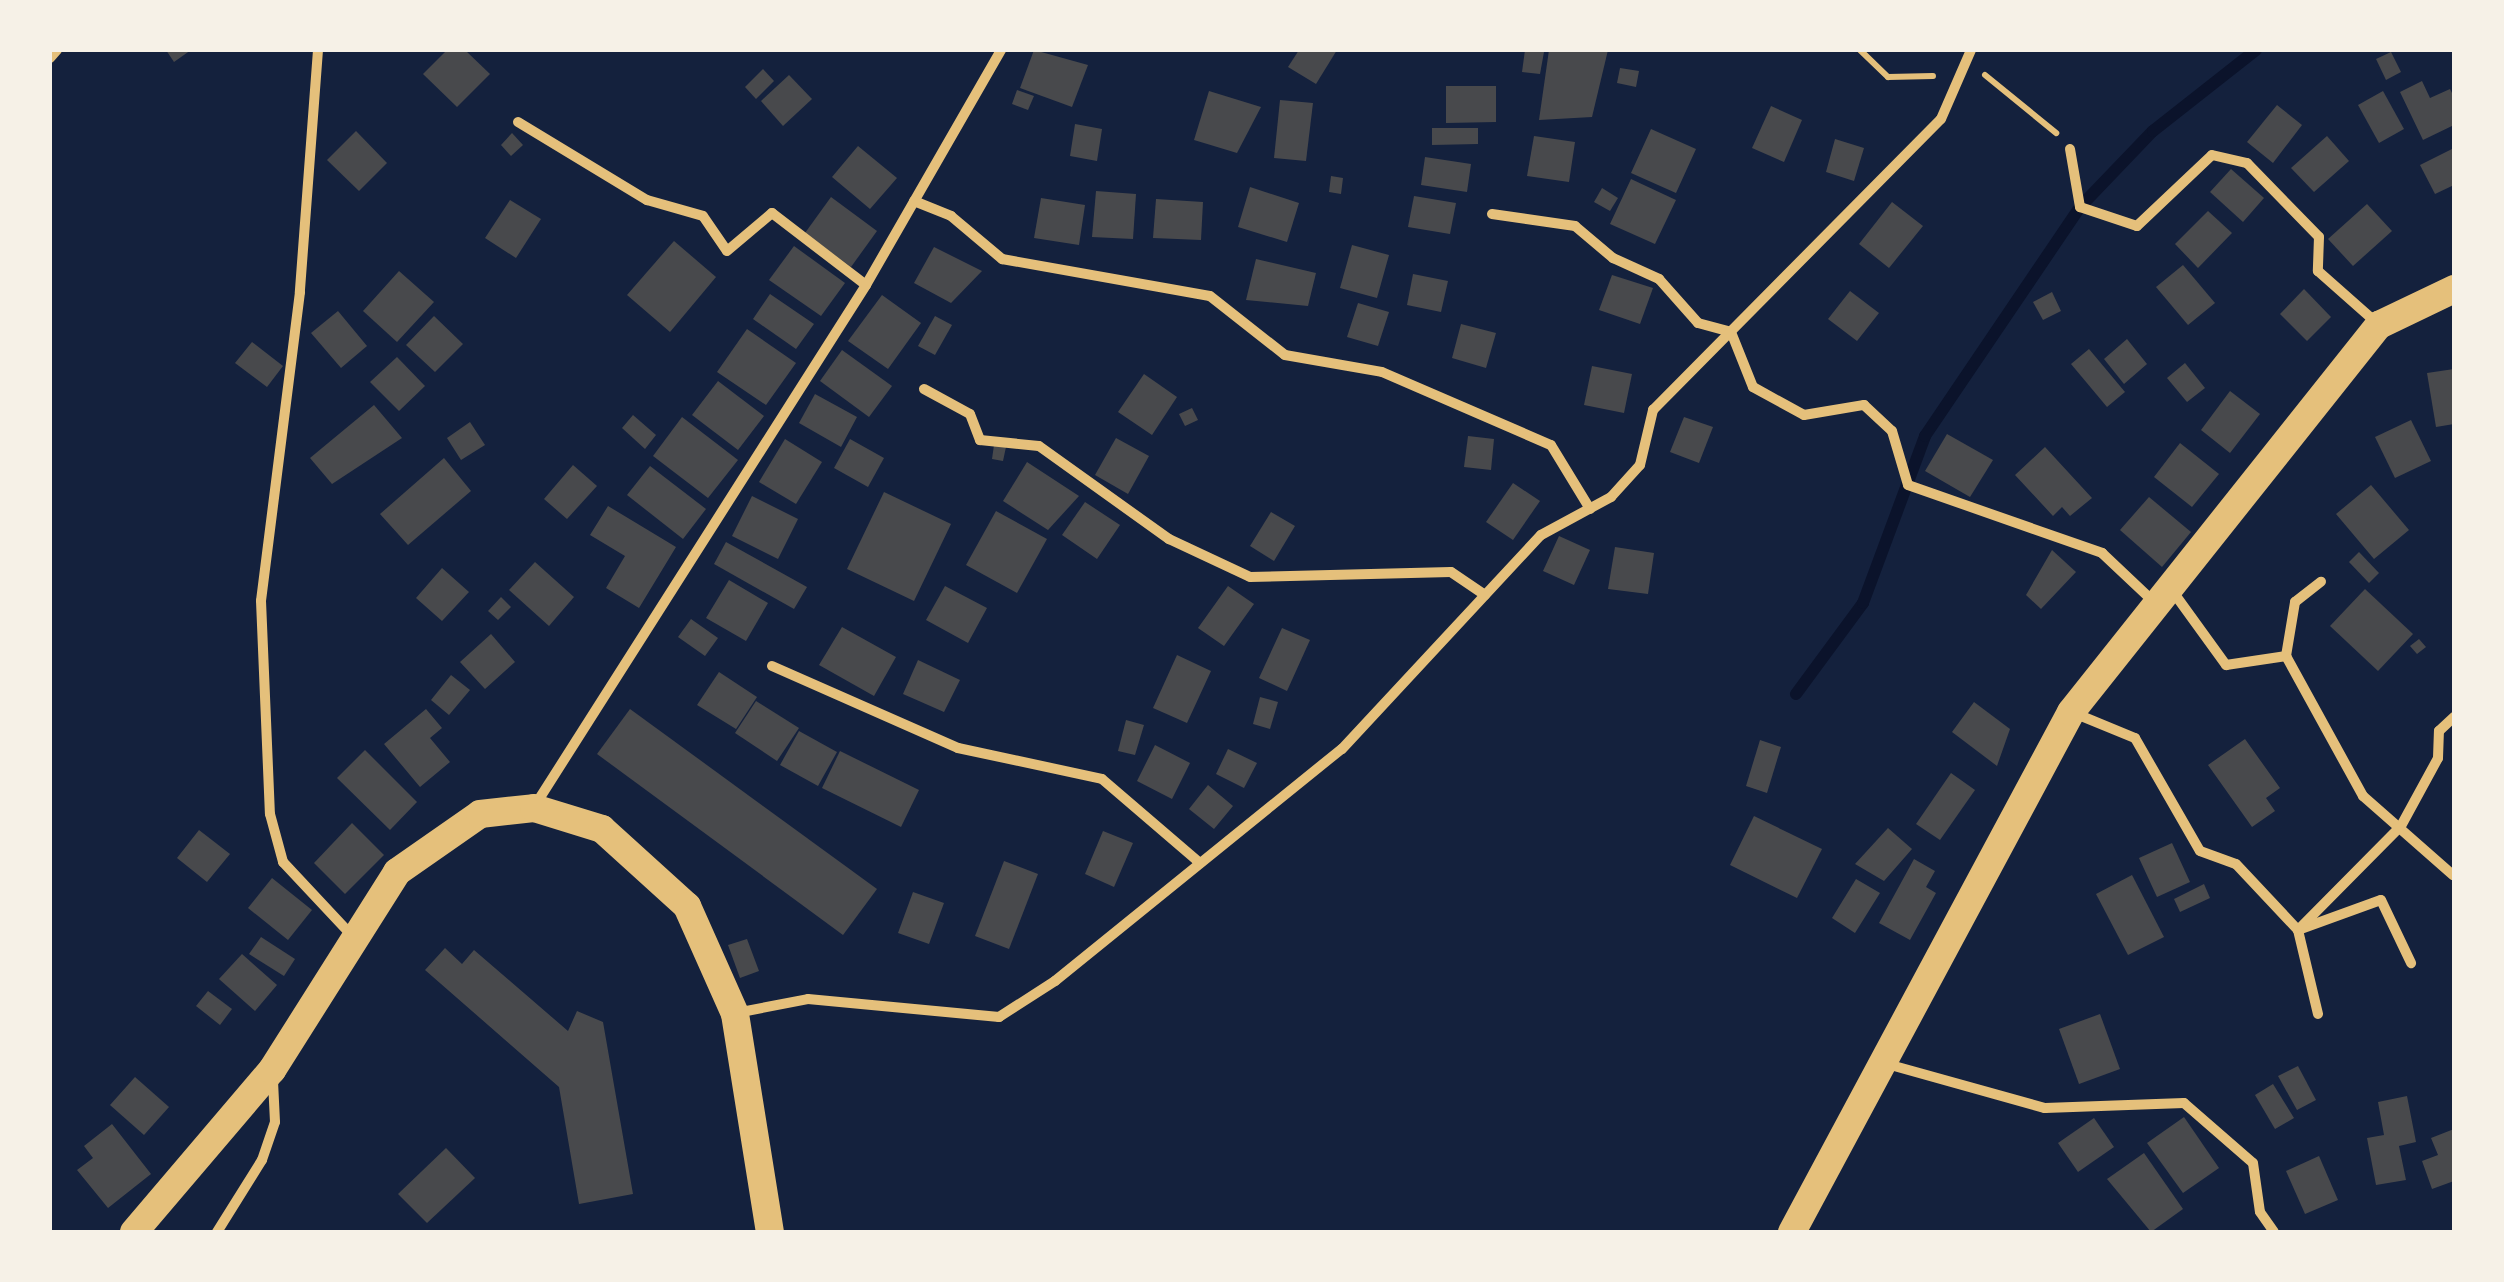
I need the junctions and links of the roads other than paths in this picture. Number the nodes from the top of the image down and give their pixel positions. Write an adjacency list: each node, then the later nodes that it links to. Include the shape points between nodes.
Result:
1 (58, 50): 5 (street)
2 (318, 50): 28 (street, via 300,292 261,601 270,814 283,862)
3 (1001, 50): 8 (street)
4 (1971, 50): 13 (street, via 1942,119)
5 (50, 58)
6 (518, 122): 10 (street, via 647,200 702,216 727,251 772,212)
7 (2070, 149): 12 (street, via 2080,208 2137,226 2212,155 2247,163 2319,237 2318,271)
8 (914, 201): 10 (street); 15 (street, via 951,216 1002,259 1210,296 1285,355 1382,372 1552,445)
9 (1492, 214): 13 (street, via 1576,226 1613,258 1659,278 1698,323)
10 (866, 285): 23 (street)
11 (2454, 289): 12 (highway)
12 (2378, 325): 18 (highway)
13 (1731, 332): 15 (street, via 1653,410 1640,465); 18 (street, via 1753,388 1804,415 1864,405 1892,431 1908,485 2102,553)
14 (924, 388): 17 (street, via 970,414 980,440 1039,446 1169,539 1250,577 1450,572)
15 (1590, 509): 17 (street, via 1541,535)
16 (2321, 582): 19 (street, via 2295,602)
17 (1485, 595): 25 (street, via 1342,749)
18 (2162, 595): 19 (street, via 2226,665); 21 (highway)
19 (2286, 656): 24 (street, via 2363,796)
20 (772, 666): 25 (street, via 958,748 1102,779)
21 (2072, 712): 27 (street, via 2136,738 2200,851 2236,864); 32 (highway)
22 (2454, 717): 24 (street, via 2439,731 2438,758)
23 (534, 808): 28 (highway, via 480,814 437,837 397,872); 30 (highway, via 602,829 648,864 686,906)
24 (2402, 826): 26 (street); 27 (street)
25 (1200, 864): 30 (street, via 999,1017 808,999)
26 (2453, 875)
27 (2298, 930): 29 (street, via 2381,900); 31 (street)
28 (354, 938): 33 (highway)
29 (2411, 963)
30 (734, 1014): 36 (highway)
31 (2318, 1014)
32 (1876, 1061): 37 (highway); 38 (street, via 2045,1108 2184,1103 2253,1163 2260,1212)
33 (272, 1070): 34 (highway); 35 (street, via 274,1122 262,1160)
34 (134, 1232)
35 (216, 1232)
36 (770, 1232)
37 (1792, 1232)
38 (2274, 1232)

